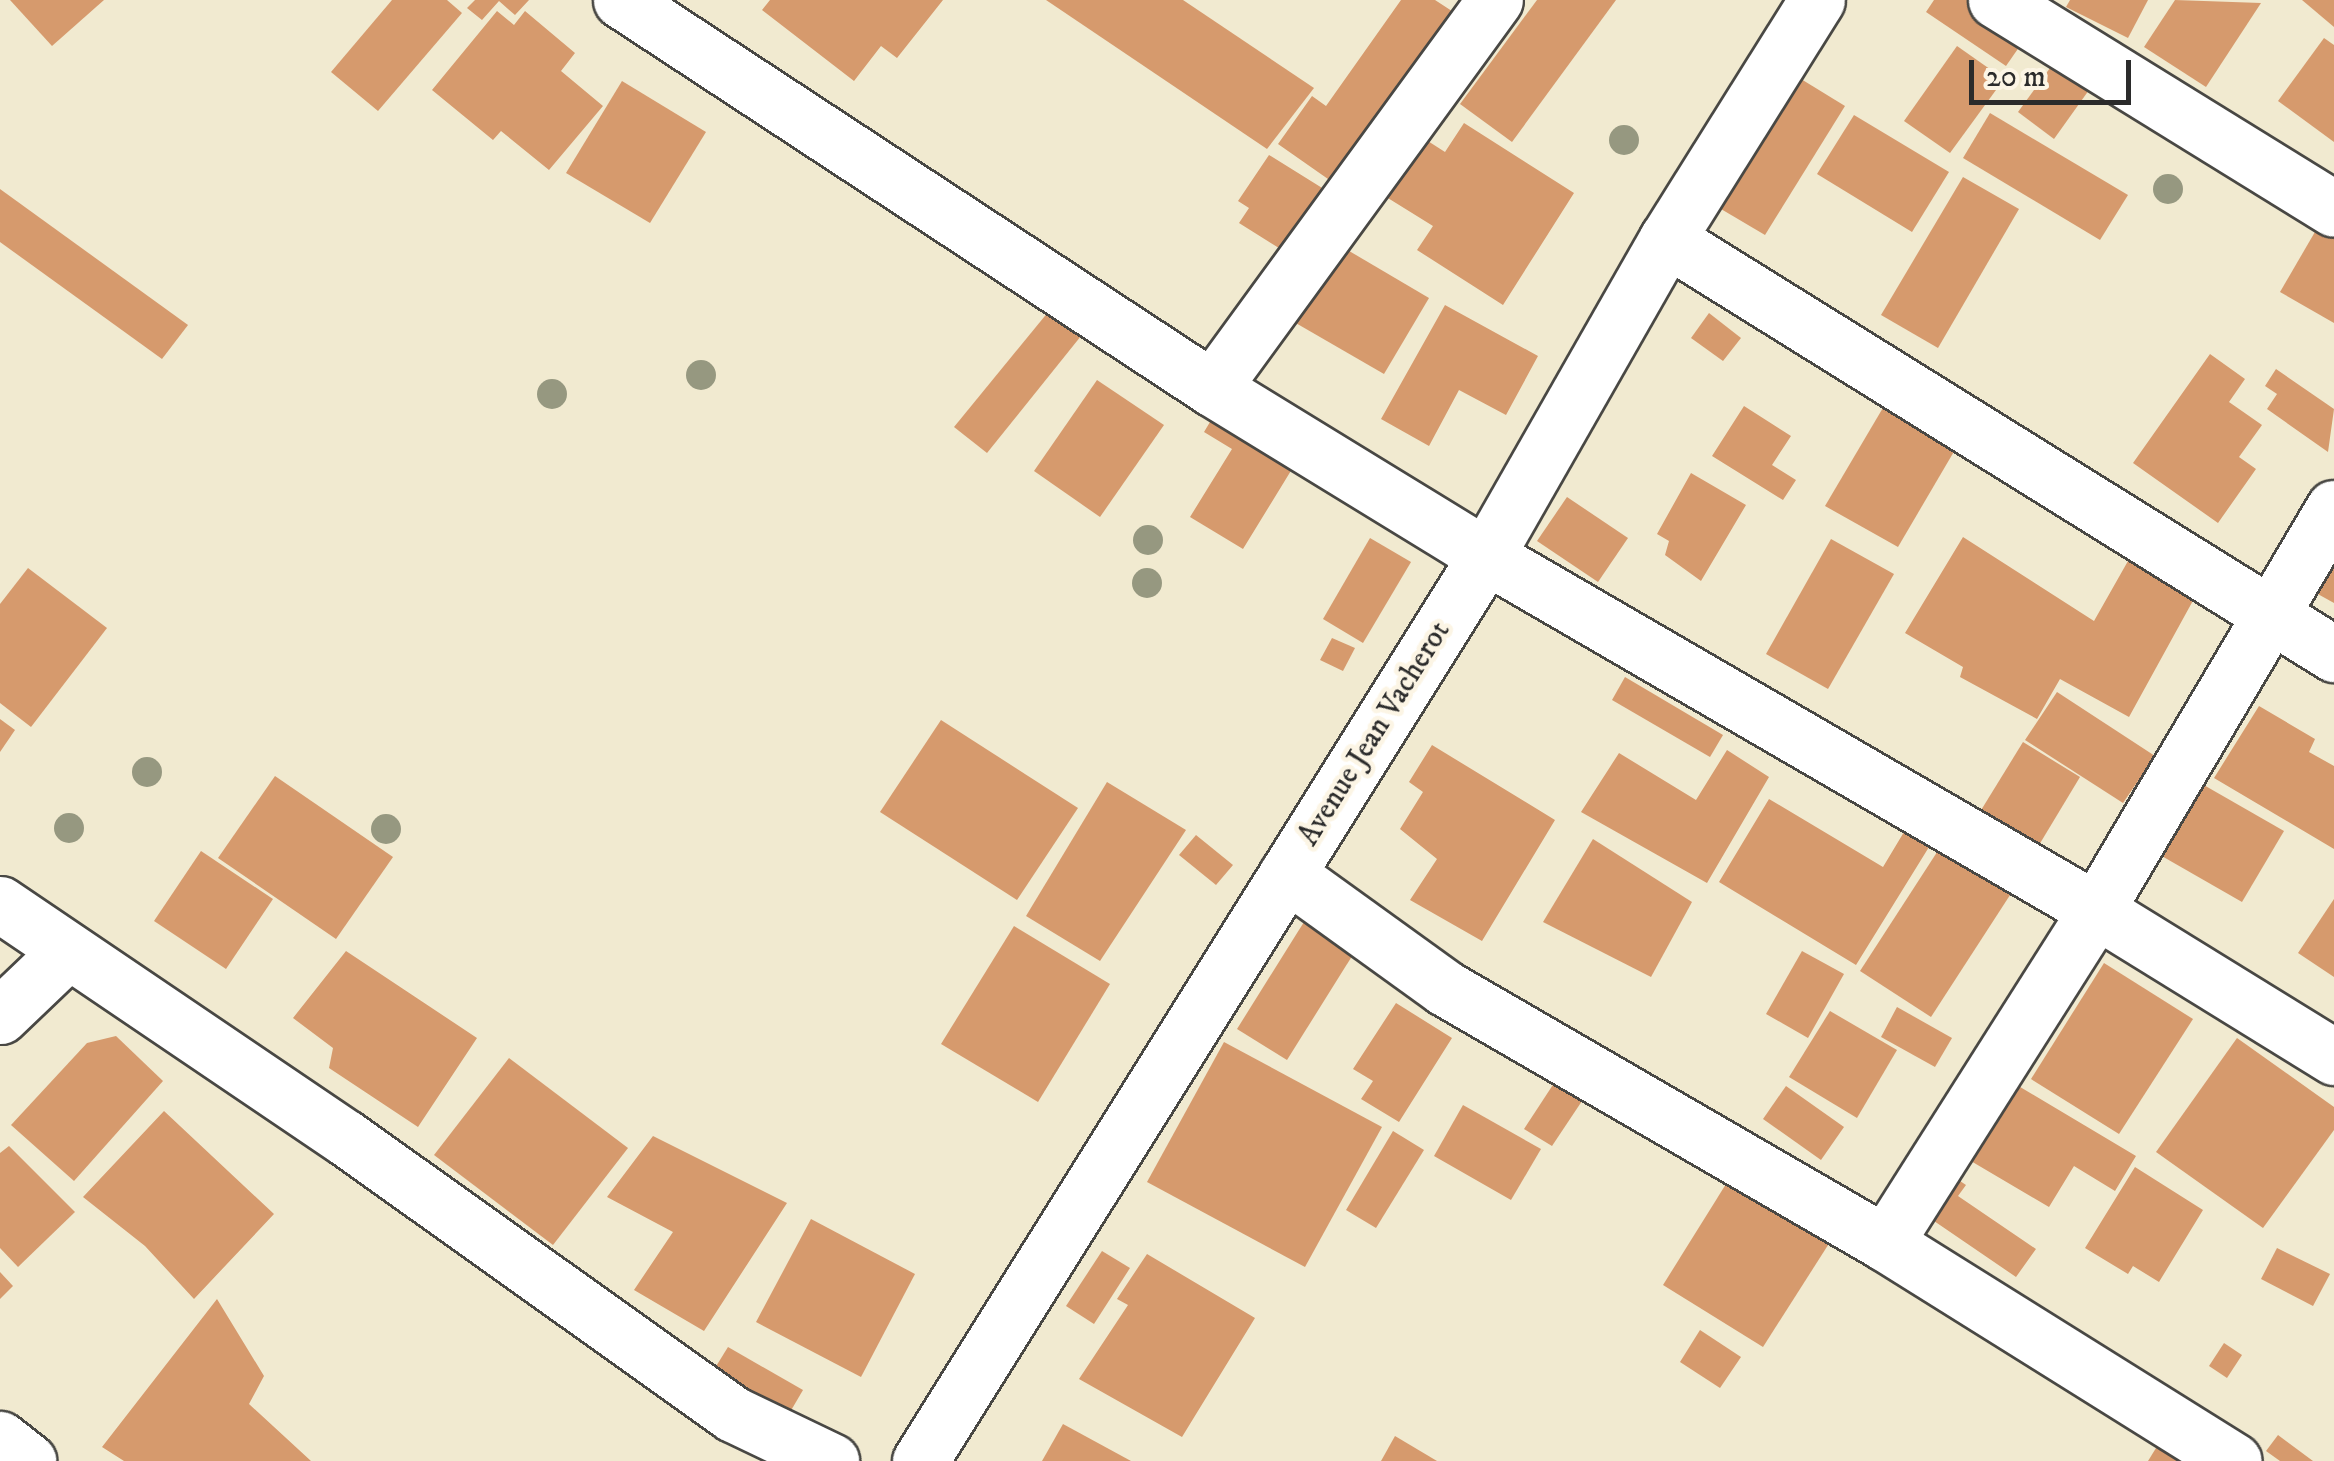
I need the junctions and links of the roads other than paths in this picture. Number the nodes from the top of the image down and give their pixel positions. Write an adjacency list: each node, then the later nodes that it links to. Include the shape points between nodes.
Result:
1 (621, 0): 7 (street)
2 (1817, 0): 6 (street, Avenue Jean Vacherot)
3 (1996, 0): 5 (street)
4 (1489, 2): 7 (street)
5 (2334, 208)
6 (1667, 240): 9 (street, Avenue Jean Vacherot); 10 (street)
7 (1212, 388): 9 (street)
8 (2334, 508): 10 (street)
9 (1486, 556): 12 (street, Avenue Jean Vacherot); 14 (street)
10 (2271, 616): 11 (street); 14 (street)
11 (2334, 654)
12 (1287, 874): 18 (street, via 1445,988 1576,1069); 22 (street, Avenue Jean Vacherot)
13 (0, 904): 15 (street)
14 (2096, 910): 17 (street); 18 (street)
15 (66, 952): 16 (street); 21 (street, via 346,1138 734,1414)
16 (0, 1016)
17 (2334, 1058)
18 (1885, 1242): 23 (street)
19 (0, 1439): 20 (street)
20 (28, 1461)
21 (831, 1461)
22 (920, 1461)
23 (2234, 1461)

